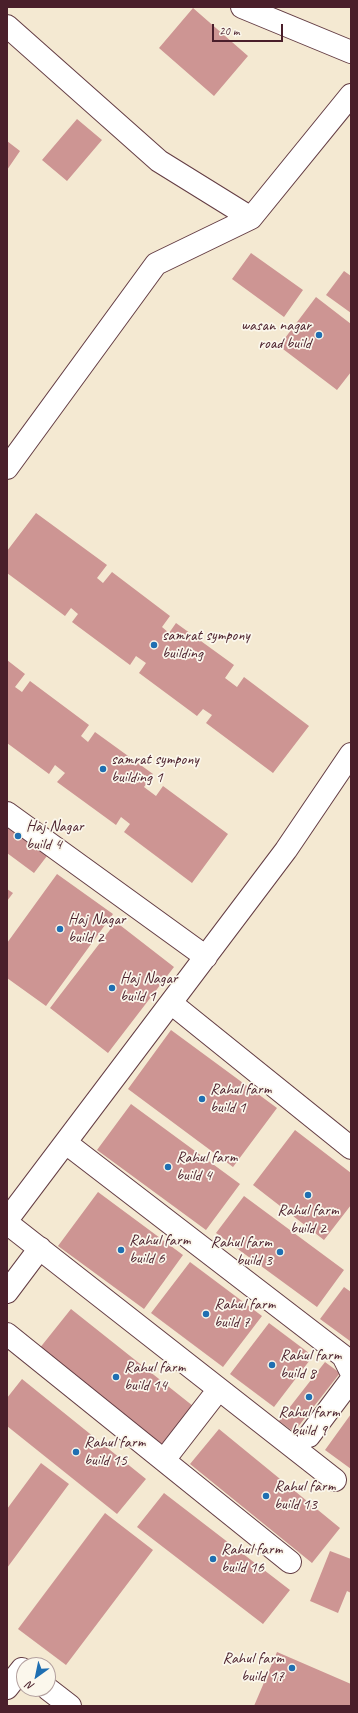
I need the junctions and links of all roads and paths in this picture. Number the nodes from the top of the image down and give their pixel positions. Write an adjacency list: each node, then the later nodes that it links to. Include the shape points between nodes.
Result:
1 (242, 7): 3 (street)
2 (7, 26): 5 (street, via 159,161)
3 (351, 52)
4 (351, 95): 5 (street)
5 (251, 218): 6 (street, via 156,264)
6 (7, 468)
7 (351, 754): 9 (street, via 286,850)
8 (7, 813): 9 (street)
9 (206, 957): 10 (street)
10 (171, 1003): 11 (street); 12 (street)
11 (66, 1143): 13 (street); 17 (street, via 343,1356)
12 (351, 1148)
13 (7, 1222): 14 (street)
14 (40, 1248): 15 (street); 19 (street)
15 (7, 1292)
16 (7, 1334): 21 (street)
17 (351, 1372)
18 (351, 1380): 20 (street)
19 (219, 1389): 21 (street); 22 (street)
20 (309, 1436)
21 (164, 1460): 23 (street)
22 (335, 1480)
23 (290, 1562)
24 (16, 1670): 25 (street)
25 (7, 1688)
26 (56, 1695): 27 (street)
27 (70, 1706)

